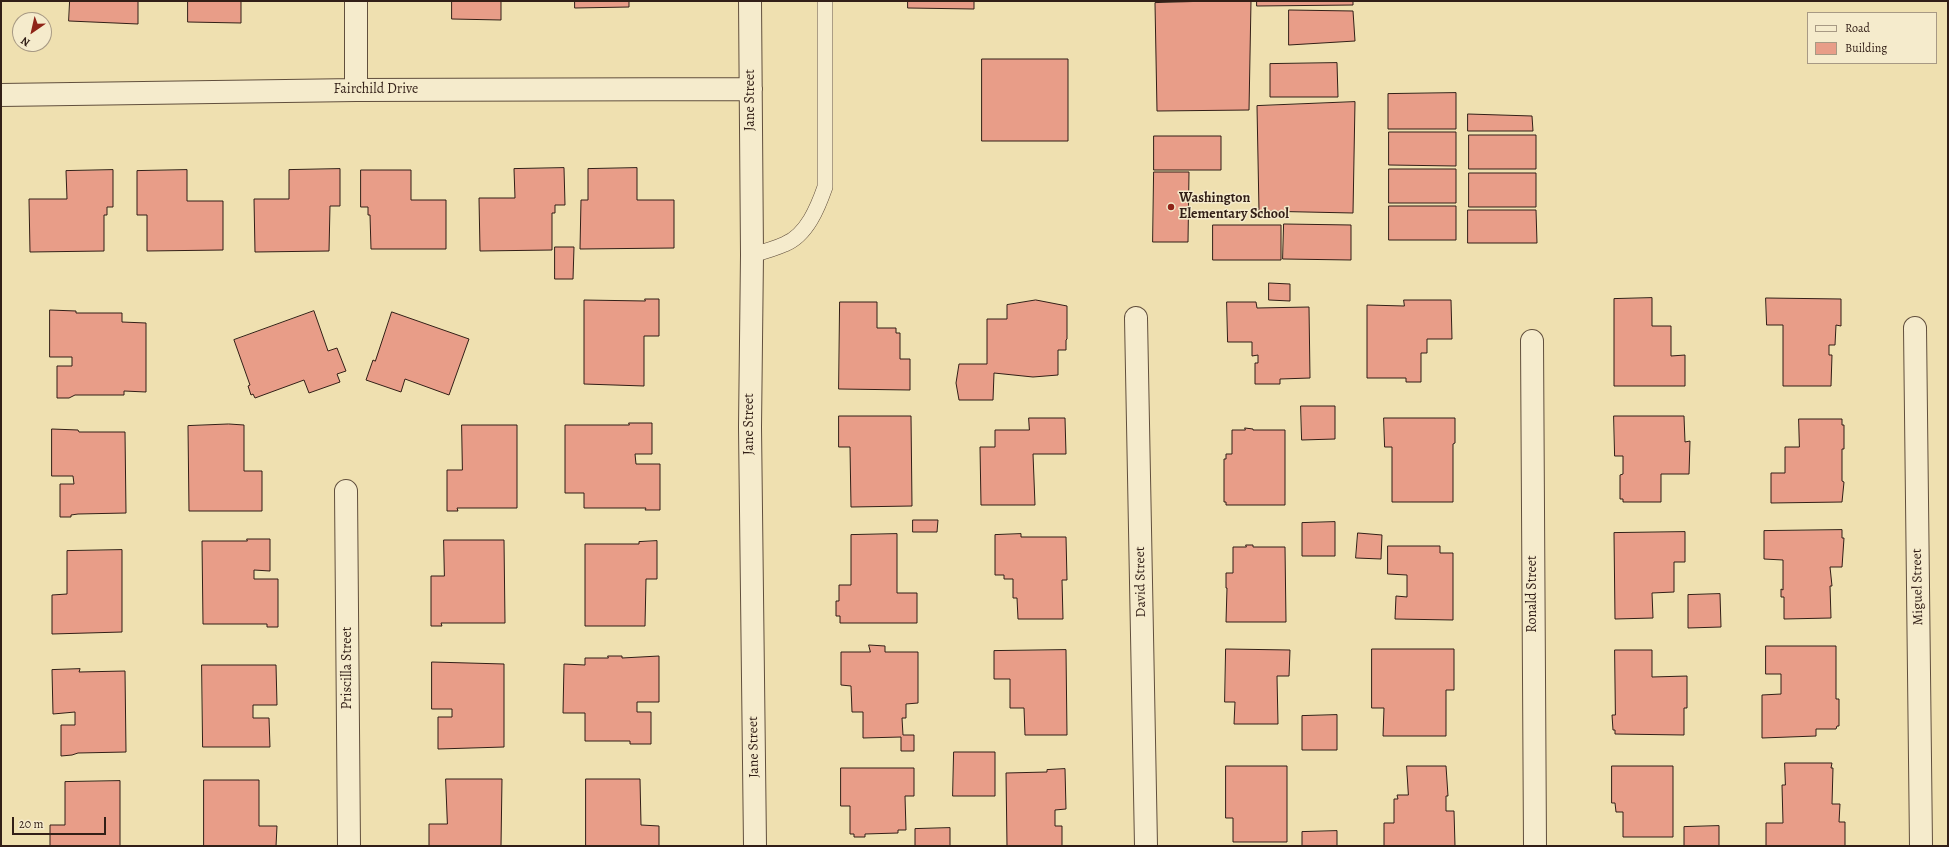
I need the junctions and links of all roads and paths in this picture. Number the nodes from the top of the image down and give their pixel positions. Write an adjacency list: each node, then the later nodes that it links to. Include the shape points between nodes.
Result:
1 (356, 1): 5 (street)
2 (750, 1): 4 (street, Jane Street)
3 (825, 1): 7 (lane, via 825,186 816,212 804,228 786,244)
4 (751, 89): 5 (street, Fairchild Drive); 7 (street, Jane Street)
5 (356, 90): 6 (street, Fairchild Drive)
6 (1, 95)
7 (752, 255): 13 (street, Jane Street, via 750,427)
8 (1136, 318): 14 (street, David Street)
9 (1914, 328): 16 (street, Miguel Street)
10 (1532, 341): 15 (street, Ronald Street)
11 (346, 491): 12 (street, Priscilla Street)
12 (349, 846)
13 (755, 846)
14 (1146, 846)
15 (1535, 846)
16 (1921, 846)

